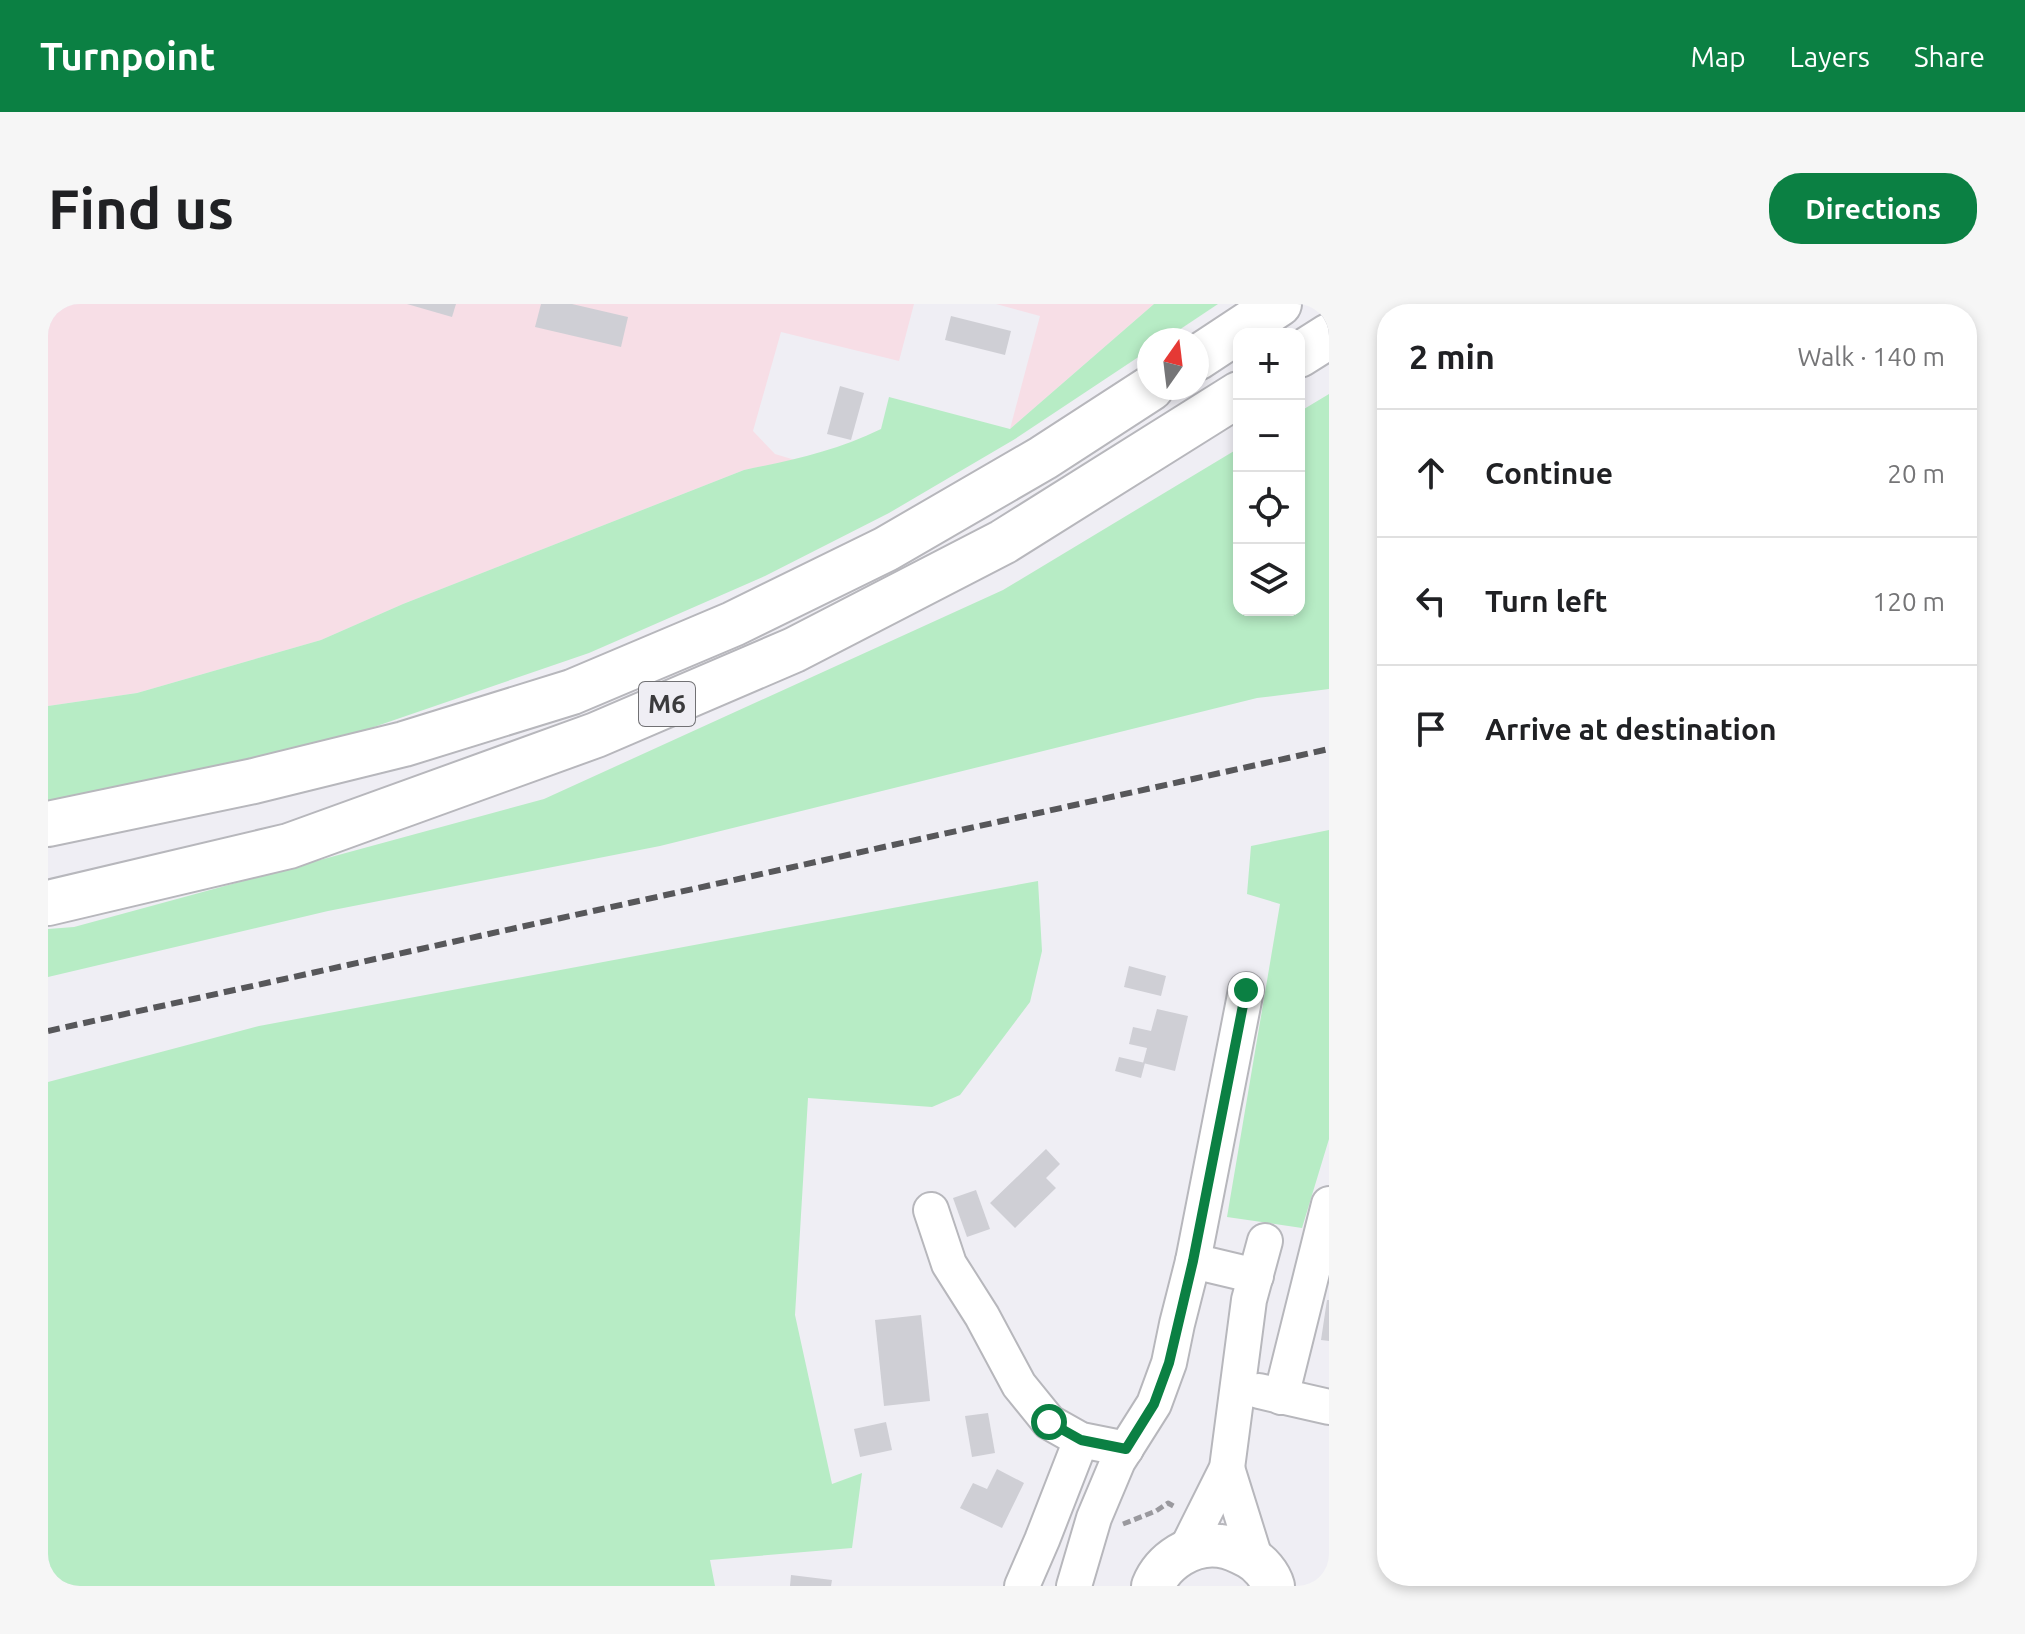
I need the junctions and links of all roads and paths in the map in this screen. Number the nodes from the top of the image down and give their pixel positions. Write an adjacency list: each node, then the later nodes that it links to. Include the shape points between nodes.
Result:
1 (1279, 304): 3 (highway)
2 (1329, 336): 4 (highway)
3 (1209, 350)
4 (1305, 351)
5 (1137, 397): 7 (highway, M6, via 886,549 733,624 572,692 389,748)
6 (1233, 398): 8 (highway, M6, via 1003,542 794,650 611,729 289,846)
7 (48, 824)
8 (48, 903)
9 (1246, 990): 13 (street)
10 (1329, 1204): 16 (street)
11 (931, 1210): 18 (street, via 949,1264 1019,1385 1049,1422)
12 (1265, 1241): 14 (street)
13 (1193, 1261): 14 (street); 19 (street, via 1169,1363 1154,1404)
14 (1256, 1276): 15 (street)
15 (1238, 1385): 16 (street); 20 (street)
16 (1281, 1397): 17 (street)
17 (1329, 1407)
18 (1081, 1440): 19 (street); 25 (street)
19 (1126, 1449): 22 (street)
20 (1227, 1468): 23 (street); 24 (street)
21 (1178, 1509): 22 (path, via 1168,1503 1109,1529)
22 (1091, 1528): 26 (street)
23 (1185, 1552): 24 (main road, via 1219,1545 1234,1549); 27 (main road, via 1167,1564)
24 (1271, 1578)
25 (1022, 1586)
26 (1074, 1586)
27 (1153, 1586)

